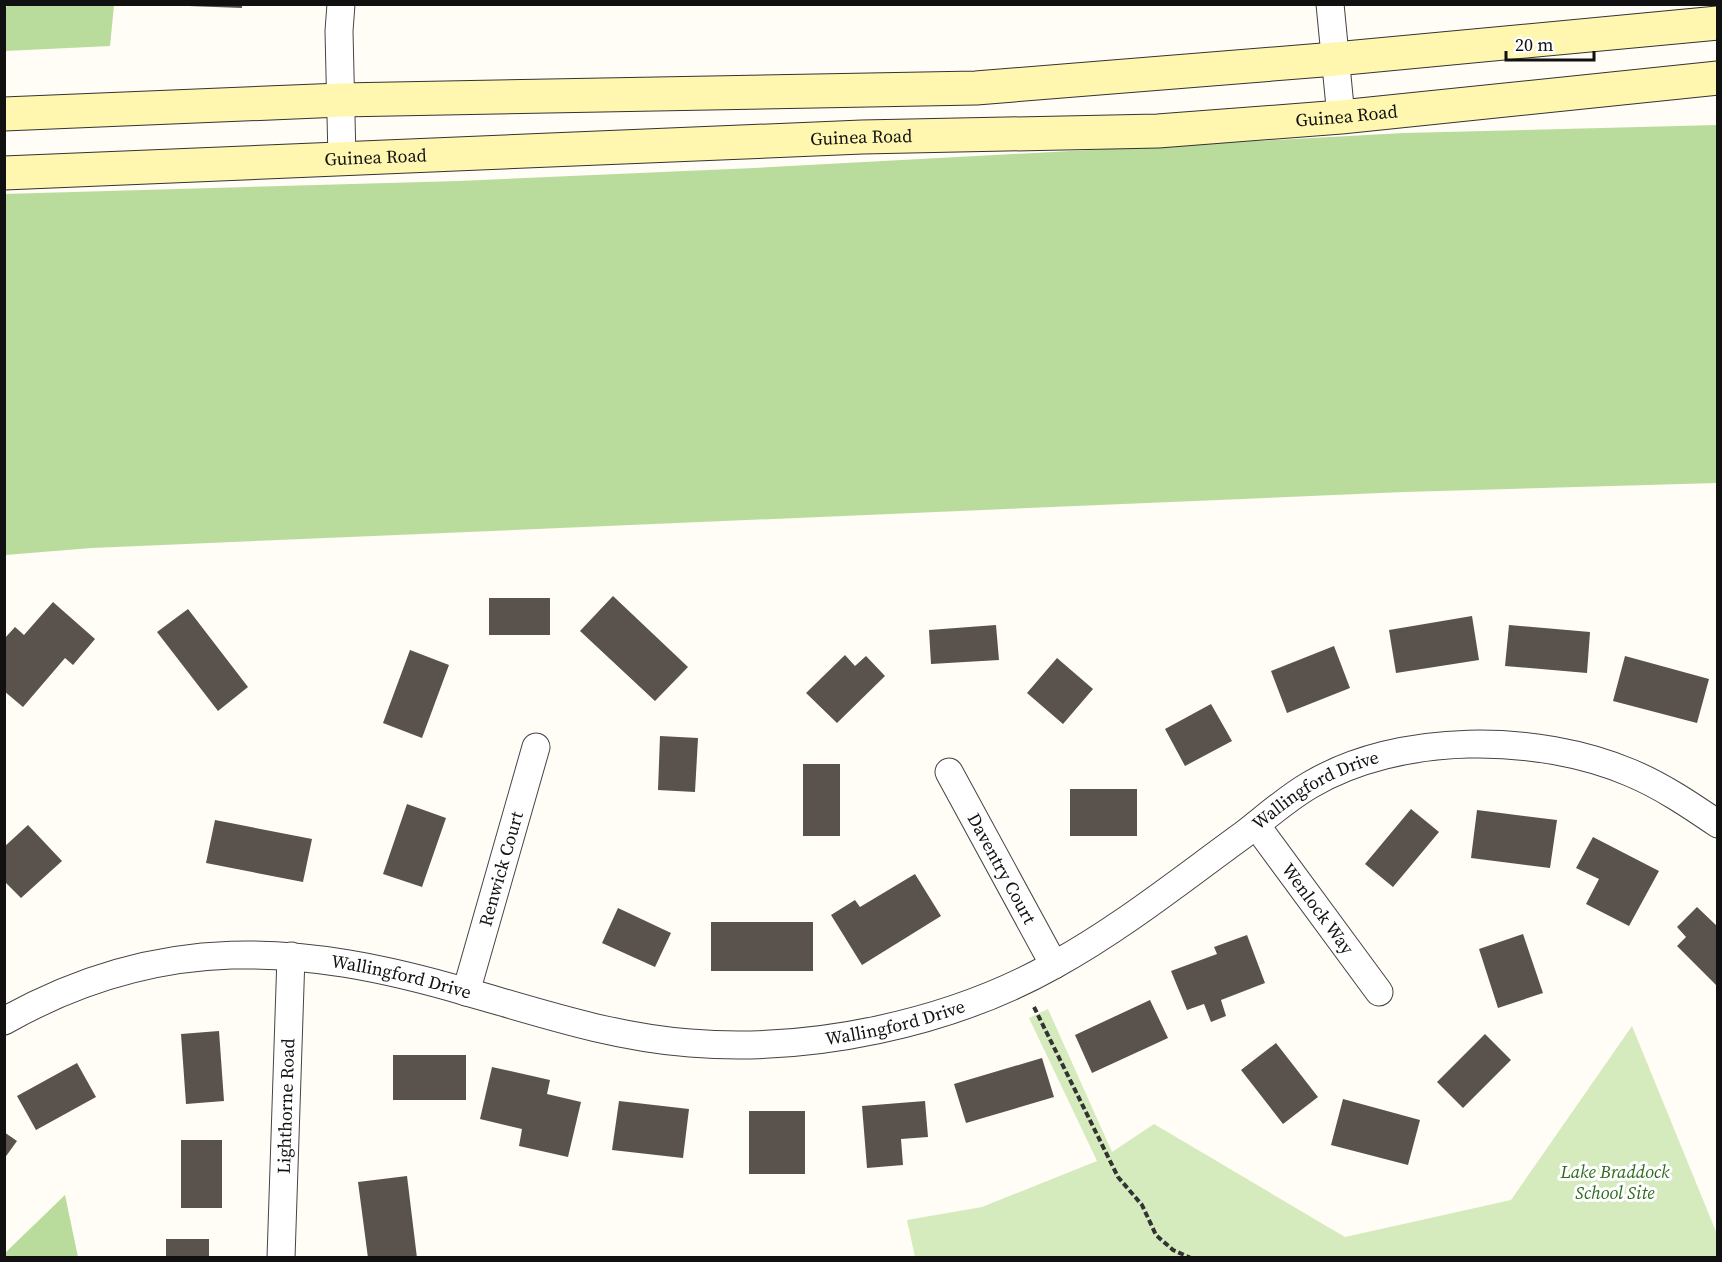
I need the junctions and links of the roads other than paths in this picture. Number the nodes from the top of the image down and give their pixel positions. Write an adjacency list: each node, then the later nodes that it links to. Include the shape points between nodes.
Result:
1 (341, 4): 6 (street)
2 (1330, 4): 4 (street)
3 (1718, 23): 4 (main road)
4 (1335, 59): 6 (main road, via 976,87); 8 (street)
5 (1718, 78): 8 (main road, Guinea Road)
6 (340, 100): 7 (main road); 9 (street)
7 (4, 114)
8 (1341, 117): 9 (main road, Guinea Road, via 1158,131 862,137)
9 (342, 159): 10 (main road, Guinea Road)
10 (4, 173)
11 (536, 747): 17 (street, Renwick Court)
12 (949, 772): 16 (street, Daventry Court)
13 (1718, 824): 14 (street, Wallingford Drive, via 1668,791 1600,762 1551,750 1479,744 1405,752 1335,772 1308,786)
14 (1256, 825): 16 (street, Wallingford Drive, via 1112,932); 18 (street, Wenlock Way)
15 (291, 956): 17 (street, Wallingford Drive, via 352,962); 19 (street, Wallingford Drive, via 218,955 162,960 76,986); 20 (street, Lighthorne Road)
16 (1054, 965): 17 (street, Wallingford Drive, via 1024,981 921,1019 840,1036 762,1044 694,1043 626,1035)
17 (466, 992)
18 (1379, 992)
19 (4, 1021)
20 (281, 1257)

